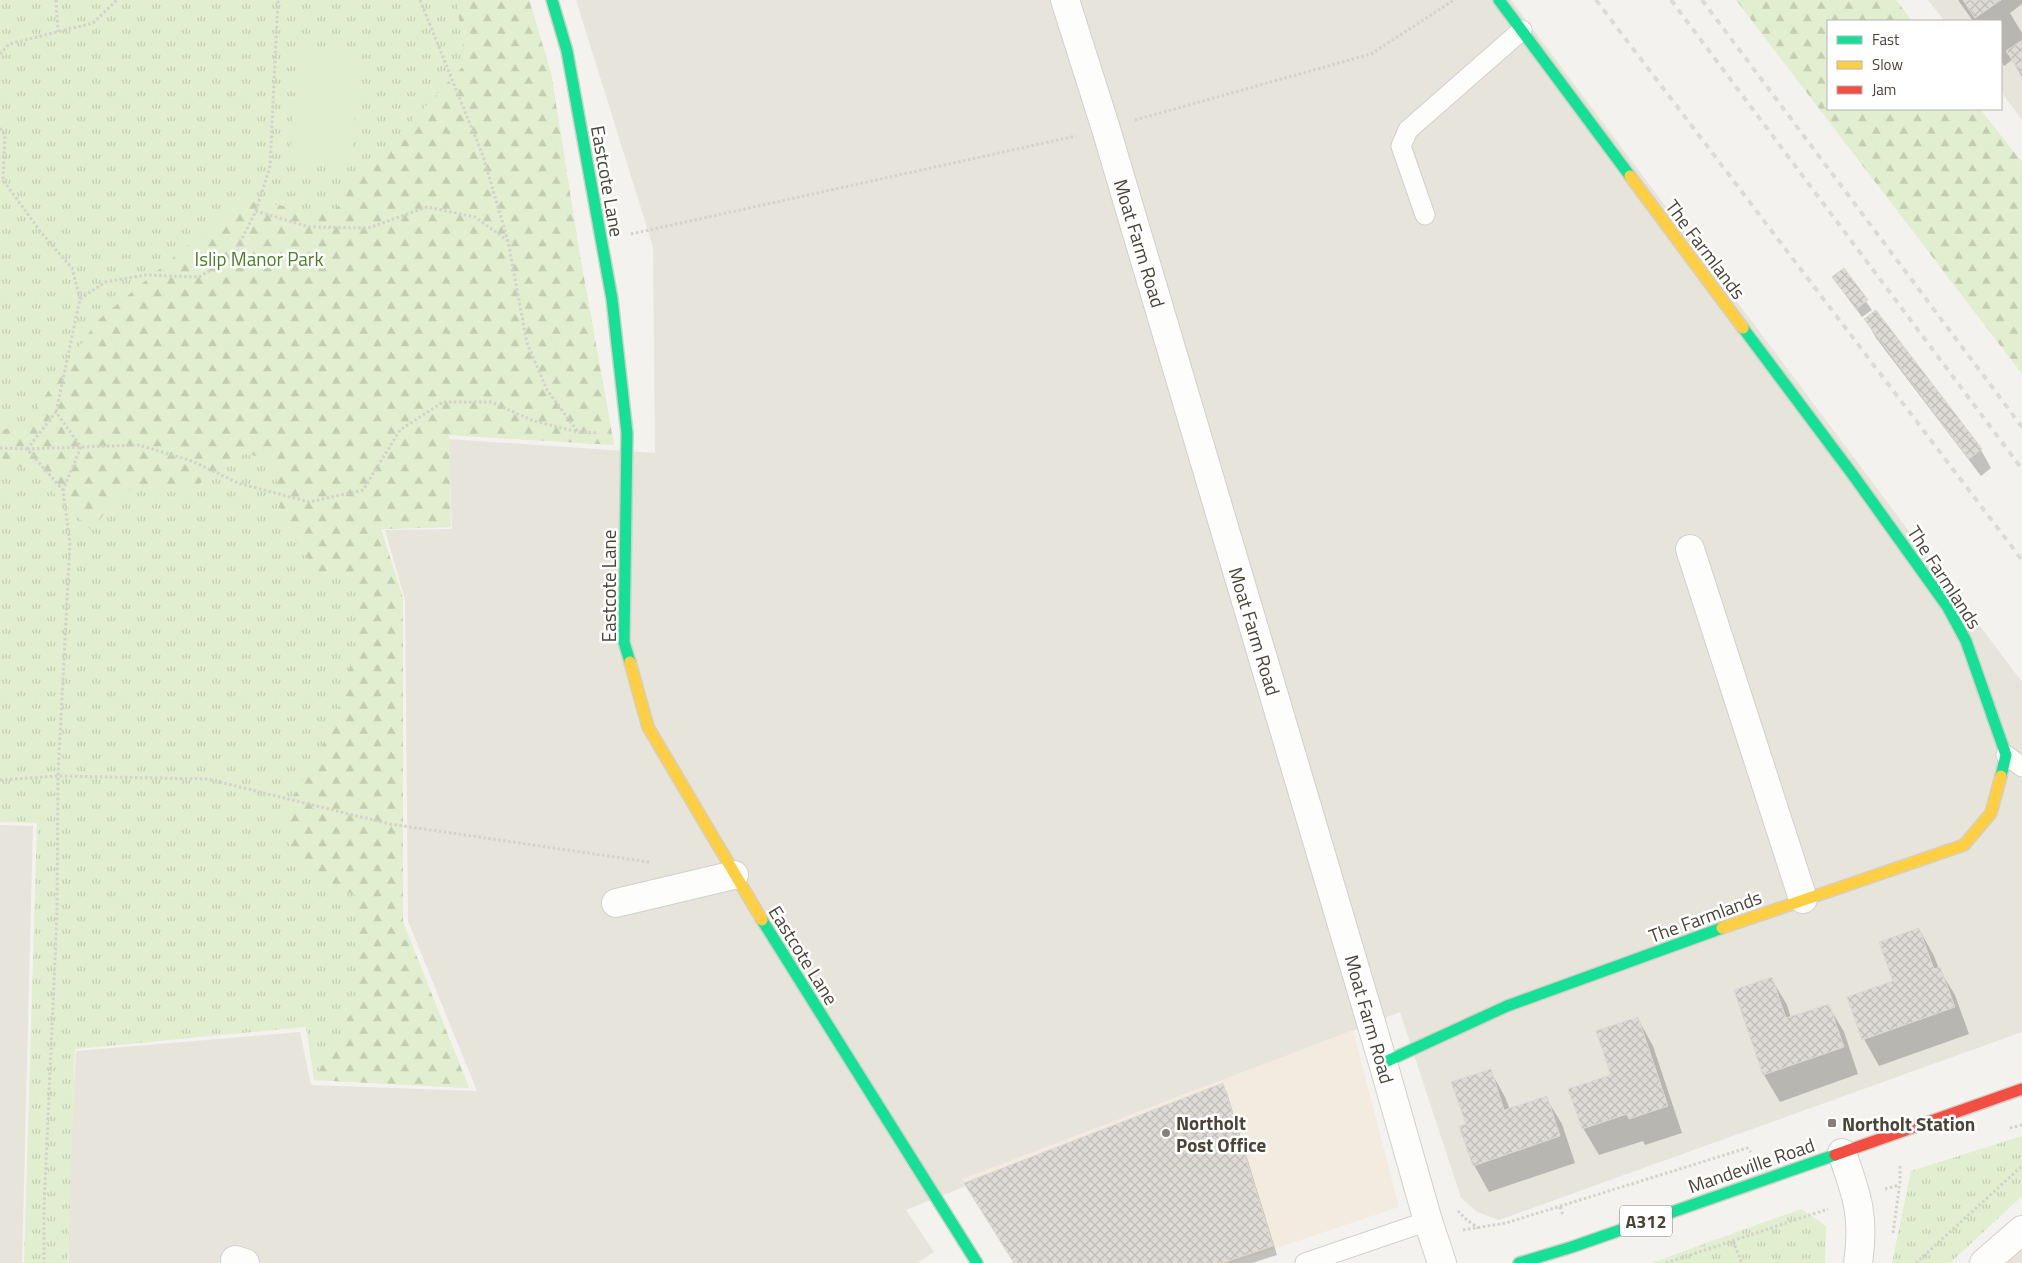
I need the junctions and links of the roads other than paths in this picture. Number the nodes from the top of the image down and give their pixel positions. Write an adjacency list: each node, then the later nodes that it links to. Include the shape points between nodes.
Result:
1 (552, 0): 9 (street, Eastcote Lane, via 567,51 612,299 627,433 624,642 648,727)
2 (1066, 0): 12 (street, Moat Farm Road)
3 (1499, 0): 4 (street, The Farmlands)
4 (1522, 30): 5 (lane, via 1408,130 1401,146); 7 (street, The Farmlands, via 1947,606 1966,641)
5 (1426, 215)
6 (1690, 549): 10 (street)
7 (2006, 755): 8 (lane); 10 (street, The Farmlands, via 1991,813 1964,845)
8 (2022, 767)
9 (734, 875): 11 (street); 17 (street, Eastcote Lane)
10 (1803, 899): 12 (street, The Farmlands, via 1507,1006)
11 (616, 903)
12 (1383, 1063): 15 (street, Moat Farm Road)
13 (2022, 1090): 14 (street, Mandeville Road / A312)
14 (1842, 1153): 20 (street, Mandeville Road / A312); 21 (street, via 1858,1199 1862,1237)
15 (1439, 1217): 18 (lane); 19 (street, Moat Farm Road)
16 (2022, 1230): 22 (street)
17 (977, 1263)
18 (1305, 1263)
19 (1442, 1263)
20 (1520, 1263)
21 (1858, 1263)
22 (1984, 1263)

